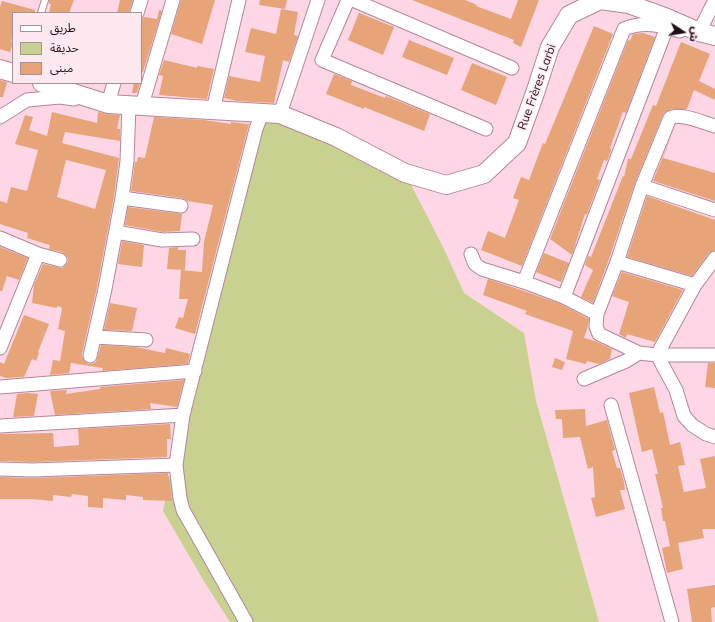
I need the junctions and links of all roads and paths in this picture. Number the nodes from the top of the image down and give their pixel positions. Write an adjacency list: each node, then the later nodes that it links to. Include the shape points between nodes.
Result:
1 (45, 0): 9 (lane)
2 (141, 0): 10 (street)
3 (173, 0): 19 (street)
4 (239, 0): 20 (street)
5 (318, 0): 22 (street)
6 (348, 0): 25 (street, via 322,60)
7 (353, 0): 14 (street)
8 (715, 0): 12 (street)
9 (41, 12)
10 (137, 12)
11 (667, 22): 12 (main road, Rue Frères Larbi); 22 (main road, Rue Frères Larbi, via 629,4 600,0 569,15 550,47 517,143 484,174 446,185 405,173 336,137); 38 (street, via 634,25 624,29); 40 (street)
12 (710, 35)
13 (0, 68): 15 (main road)
14 (512, 68)
15 (12, 73)
16 (45, 84): 18 (main road, Rue Frères Larbi)
17 (114, 84): 18 (street)
18 (108, 104): 19 (main road, Rue Frères Larbi); 23 (street, via 60,96 27,100)
19 (136, 105): 20 (main road, Rue Frères Larbi); 27 (street)
20 (213, 110): 21 (main road, Rue Frères Larbi)
21 (262, 113): 22 (main road, Rue Frères Larbi); 49 (street, via 256,128)
22 (280, 114)
23 (0, 117)
24 (715, 126): 26 (street, via 681,116 675,115 670,118)
25 (486, 129)
26 (642, 186): 29 (street); 37 (street)
27 (122, 198): 28 (street); 30 (street)
28 (181, 206)
29 (715, 210)
30 (116, 232): 32 (street, via 162,240); 42 (street)
31 (0, 238): 33 (street)
32 (193, 238)
33 (38, 254): 36 (street); 44 (street)
34 (471, 254): 38 (street, via 475,264 482,269)
35 (715, 258): 39 (street)
36 (60, 260)
37 (617, 262): 39 (street); 41 (street)
38 (524, 282): 40 (street)
39 (695, 285): 46 (street)
40 (564, 297): 41 (street)
41 (597, 314): 45 (street, via 596,326 599,334)
42 (95, 337): 43 (street); 48 (street)
43 (146, 340)
44 (0, 348)
45 (639, 353): 46 (street); 50 (street)
46 (657, 355): 47 (street); 55 (street, via 676,390 684,416 692,425)
47 (715, 355)
48 (90, 356)
49 (195, 371): 51 (street); 53 (street)
50 (584, 379)
51 (0, 387)
52 (611, 405): 59 (street)
53 (183, 415): 54 (street); 56 (street)
54 (0, 426)
55 (715, 437)
56 (176, 465): 57 (street); 58 (street, via 183,510)
57 (0, 469)
58 (246, 622)
59 (672, 622)

